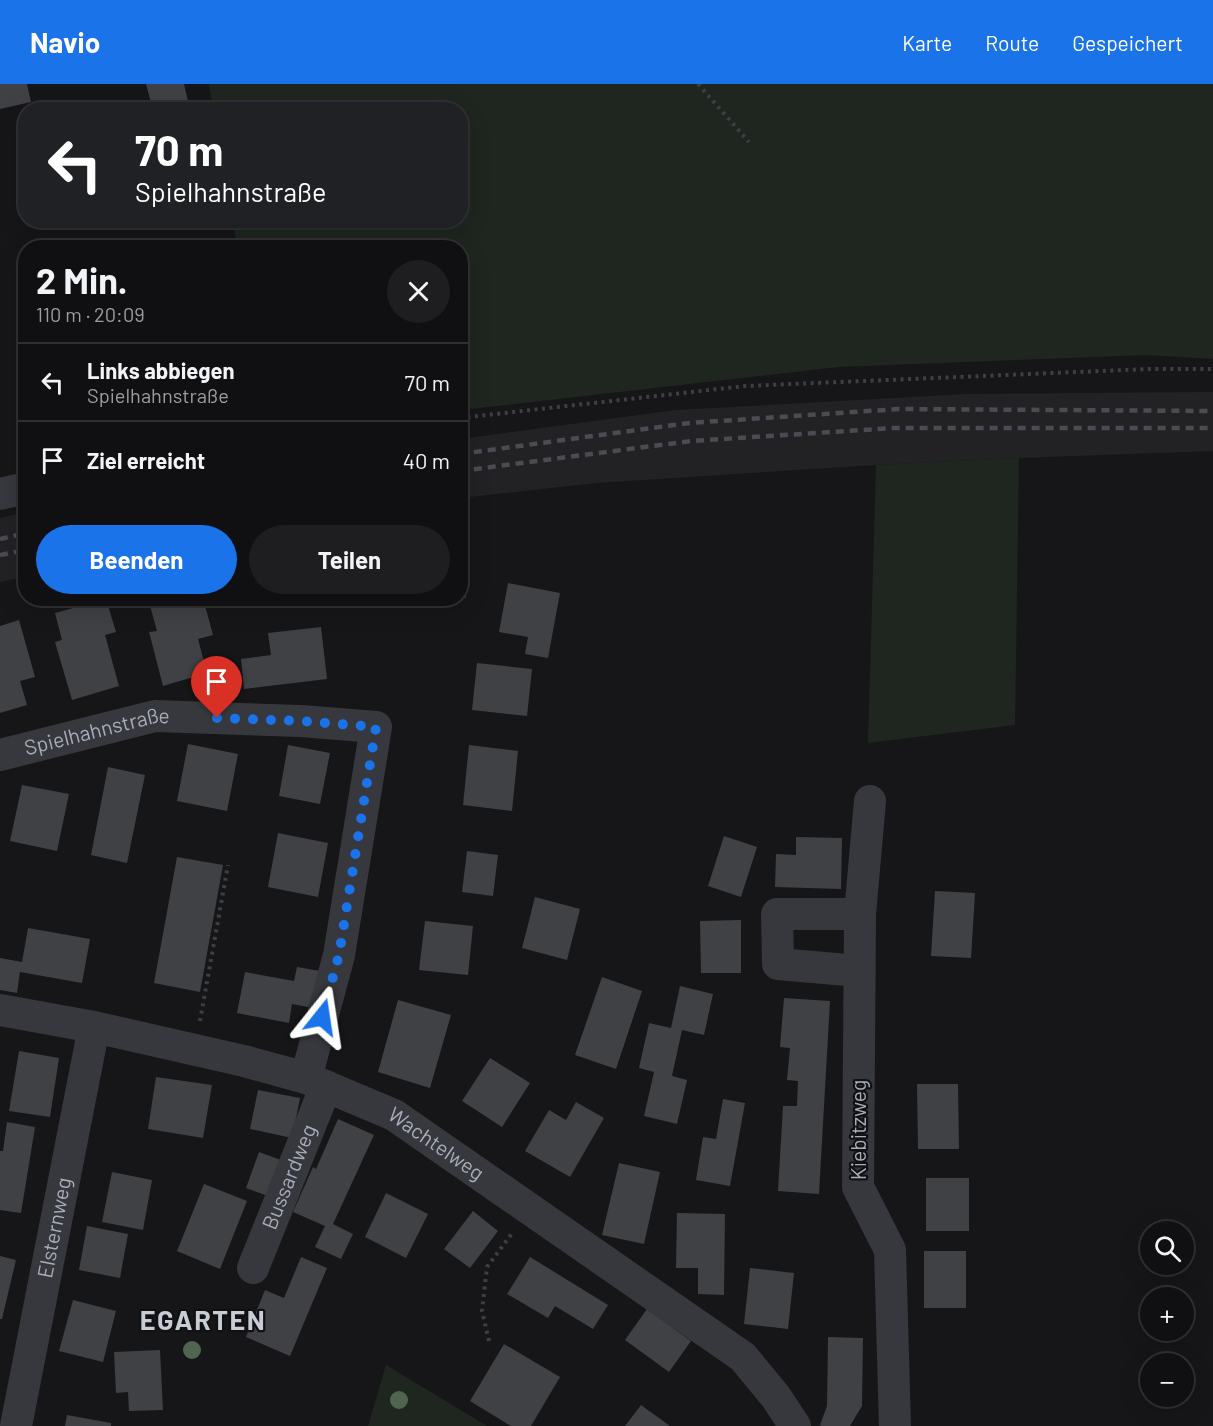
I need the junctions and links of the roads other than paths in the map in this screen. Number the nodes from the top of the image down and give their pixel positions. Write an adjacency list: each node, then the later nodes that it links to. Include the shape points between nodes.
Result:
1 (18, 490): 2 (street)
2 (0, 494)
3 (0, 755): 9 (street, Spielhahnstraße, via 155,716 376,727)
4 (870, 801): 5 (street, Kiebitzweg)
5 (860, 914): 6 (street, Kiebitzweg); 6 (street, via 777,914 778,964)
6 (859, 971): 13 (street, Kiebitzweg, via 858,1187 890,1250)
7 (0, 1010): 8 (street, Wachtelweg)
8 (94, 1027): 9 (street, Wachtelweg, via 244,1061); 11 (street, Elsternweg)
9 (316, 1082): 10 (street, Bussardweg); 12 (street, Wachtelweg, via 394,1115 743,1357)
10 (253, 1268)
11 (16, 1426)
12 (795, 1426)
13 (895, 1426)

